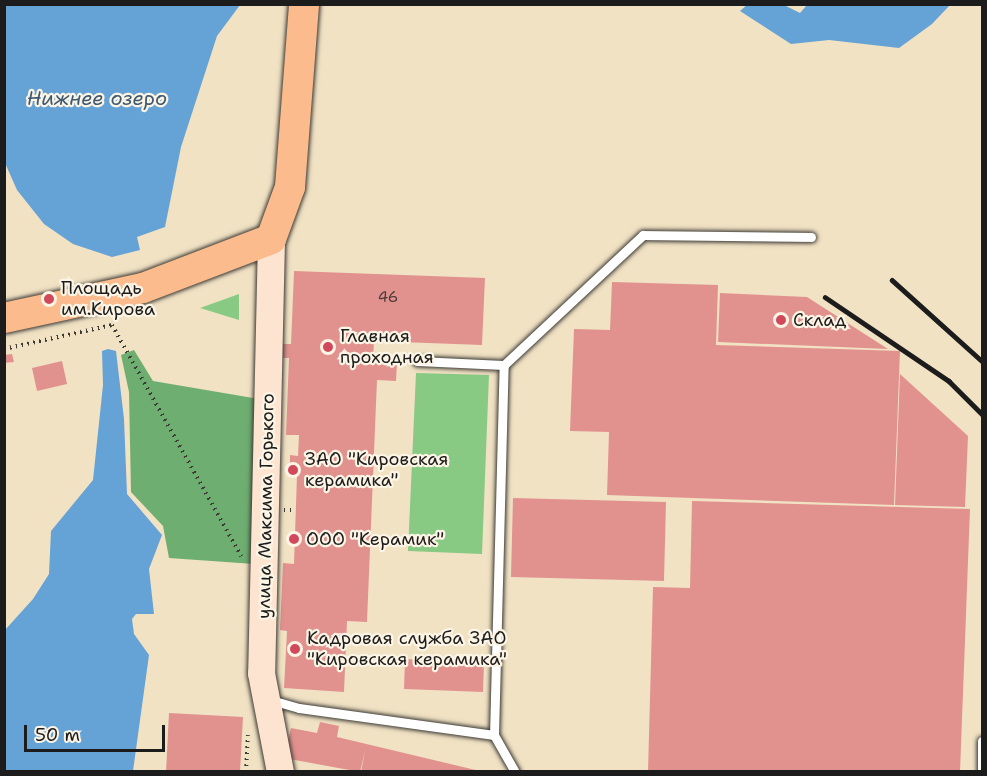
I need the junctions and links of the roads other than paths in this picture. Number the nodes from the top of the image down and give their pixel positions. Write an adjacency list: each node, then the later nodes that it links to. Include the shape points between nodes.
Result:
1 (304, 4): 3 (main road, via 290,187)
2 (811, 237): 6 (lane, via 644,235)
3 (271, 239): 4 (main road, via 143,288); 7 (street, улица Максима Горького)
4 (4, 318)
5 (417, 361): 6 (lane)
6 (504, 365): 8 (lane)
7 (263, 699): 8 (lane, via 299,708); 10 (street, улица Максима Горького)
8 (494, 735): 11 (lane)
9 (982, 741): 12 (lane)
10 (280, 771)
11 (515, 771)
12 (982, 771)

